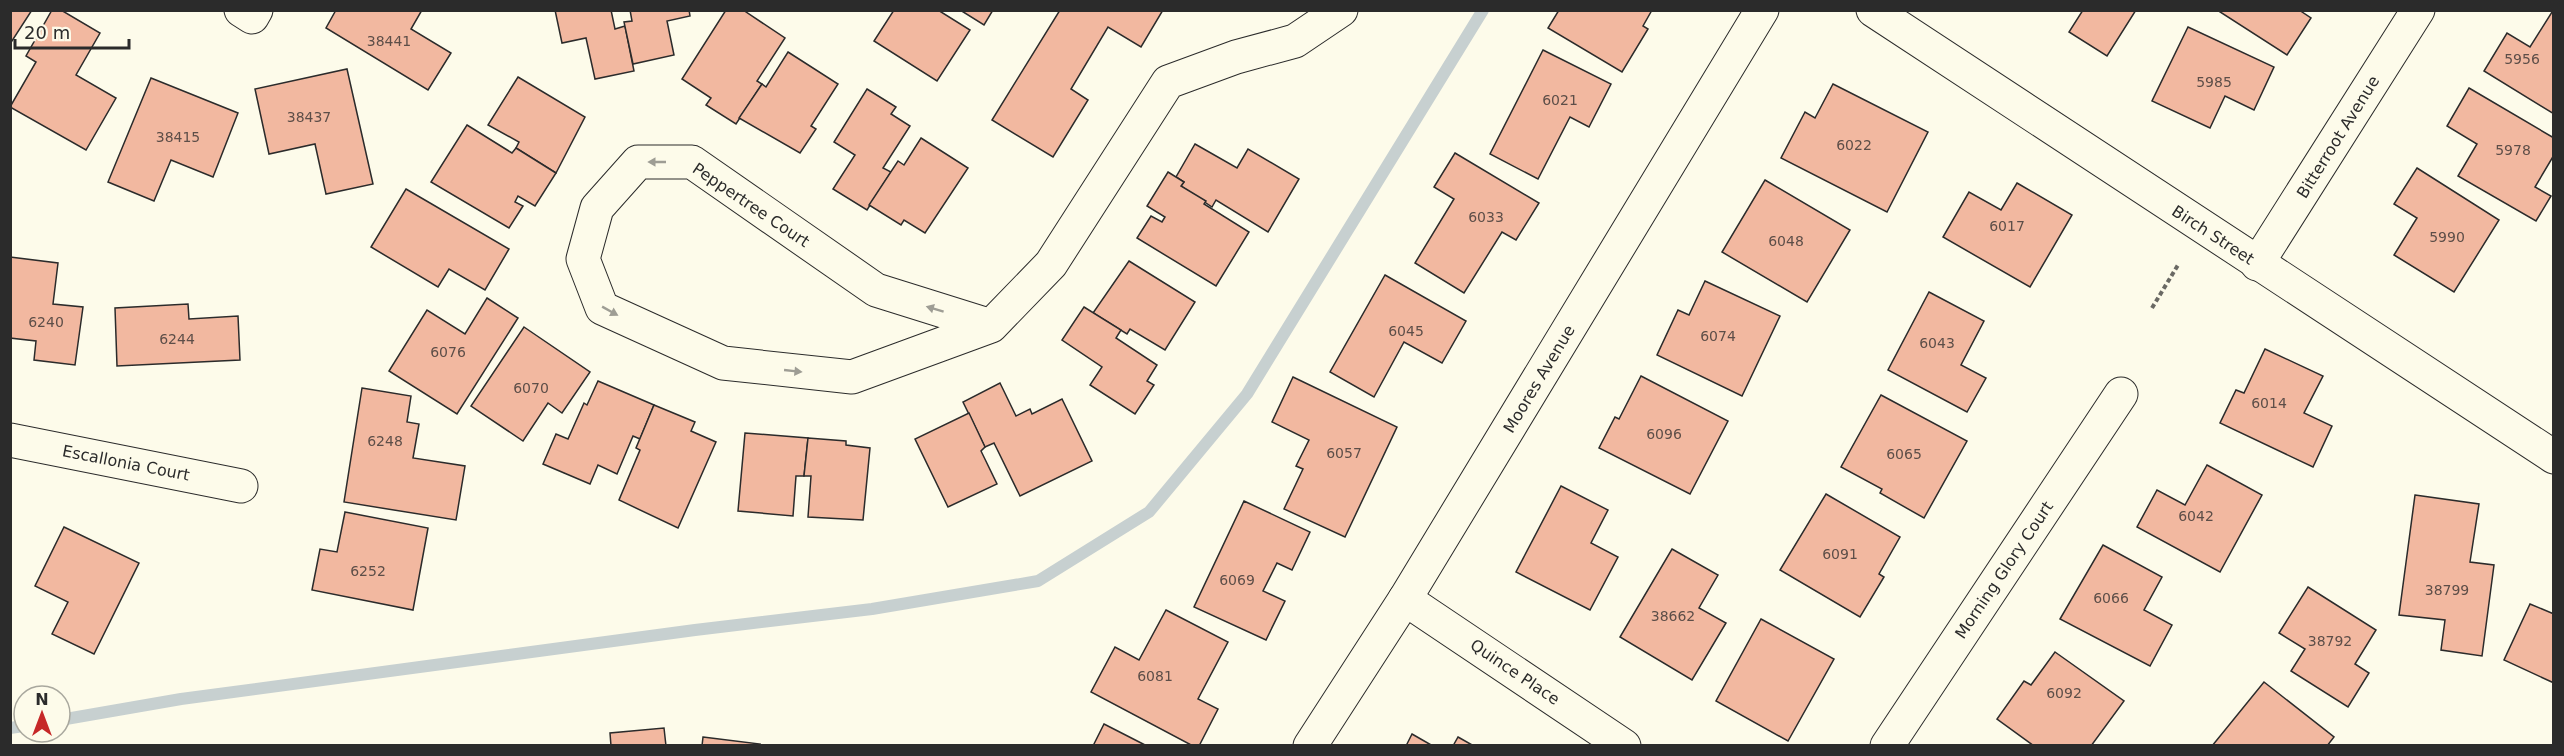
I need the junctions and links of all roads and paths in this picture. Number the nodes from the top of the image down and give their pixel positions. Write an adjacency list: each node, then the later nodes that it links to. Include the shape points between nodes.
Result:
1 (242, 10): 2 (street, via 252,17)
2 (256, 10)
3 (1341, 10): 10 (street, Peppertree Court, via 1295,41 1168,82 1051,264)
4 (1762, 10): 15 (street, Moores Avenue)
5 (1873, 10): 7 (street, Birch Street)
6 (2418, 10): 7 (street, Bitterroot Avenue)
7 (2257, 264): 13 (street, Birch Street)
8 (2178, 265): 9 (path)
9 (2152, 308)
10 (991, 326): 10 (street, Peppertree Court, one-way to 10, via 876,290 692,162 638,162 597,208 583,259 602,308 723,363 852,377)
11 (2121, 394): 18 (street, Morning Glory Court)
12 (10, 440): 14 (street, Escallonia Court)
13 (2553, 457)
14 (241, 486)
15 (1405, 599): 16 (street, Moores Avenue); 17 (street, Quince Place)
16 (1310, 746)
17 (1624, 746)
18 (1887, 746)

